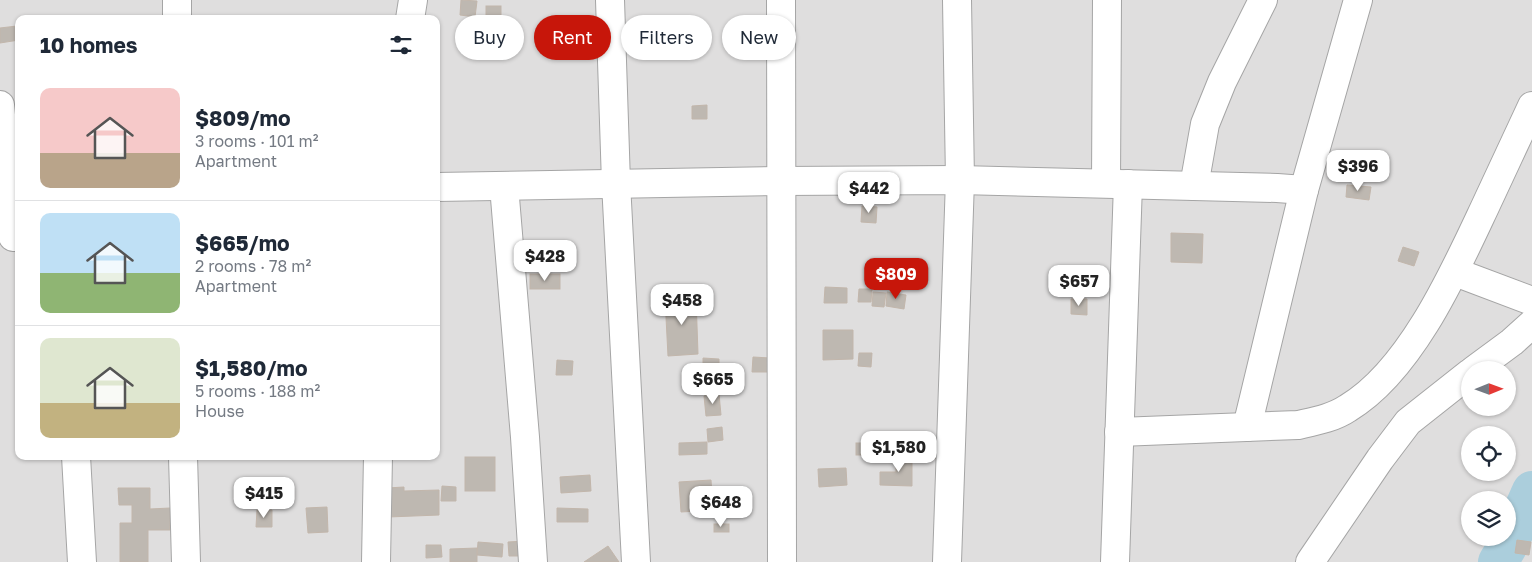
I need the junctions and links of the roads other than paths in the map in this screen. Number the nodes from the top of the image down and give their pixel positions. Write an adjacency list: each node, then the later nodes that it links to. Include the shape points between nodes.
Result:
1 (177, 0): 9 (street)
2 (413, 0): 10 (street)
3 (610, 0): 15 (street)
4 (781, 0): 14 (street)
5 (957, 0): 13 (street)
6 (1107, 0): 16 (street)
7 (1262, 0): 18 (street, via 1205,124)
8 (1358, 0): 20 (street)
9 (178, 15)
10 (411, 15)
11 (0, 105): 21 (street)
12 (1532, 106): 22 (street)
13 (960, 180): 14 (street); 16 (street); 38 (street)
14 (780, 181): 15 (street); 37 (street)
15 (616, 184): 17 (street); 36 (street)
16 (1117, 184): 18 (street); 28 (street)
17 (504, 186): 19 (street); 35 (street)
18 (1194, 186): 20 (street)
19 (440, 187)
20 (1304, 190): 27 (street)
21 (11, 237)
22 (1455, 272): 23 (street); 27 (street, via 1398,361 1377,385 1349,408 1324,420 1298,425)
23 (1532, 301)
24 (1532, 324): 25 (street)
25 (1486, 361)
26 (1461, 380): 40 (street, via 1408,422)
27 (1247, 426): 28 (street)
28 (1120, 432): 39 (street)
29 (76, 460): 32 (street)
30 (184, 460): 33 (street)
31 (378, 460): 34 (street)
32 (82, 562)
33 (186, 562)
34 (376, 562)
35 (533, 562)
36 (636, 562)
37 (782, 562)
38 (947, 562)
39 (1115, 562)
40 (1310, 562)

